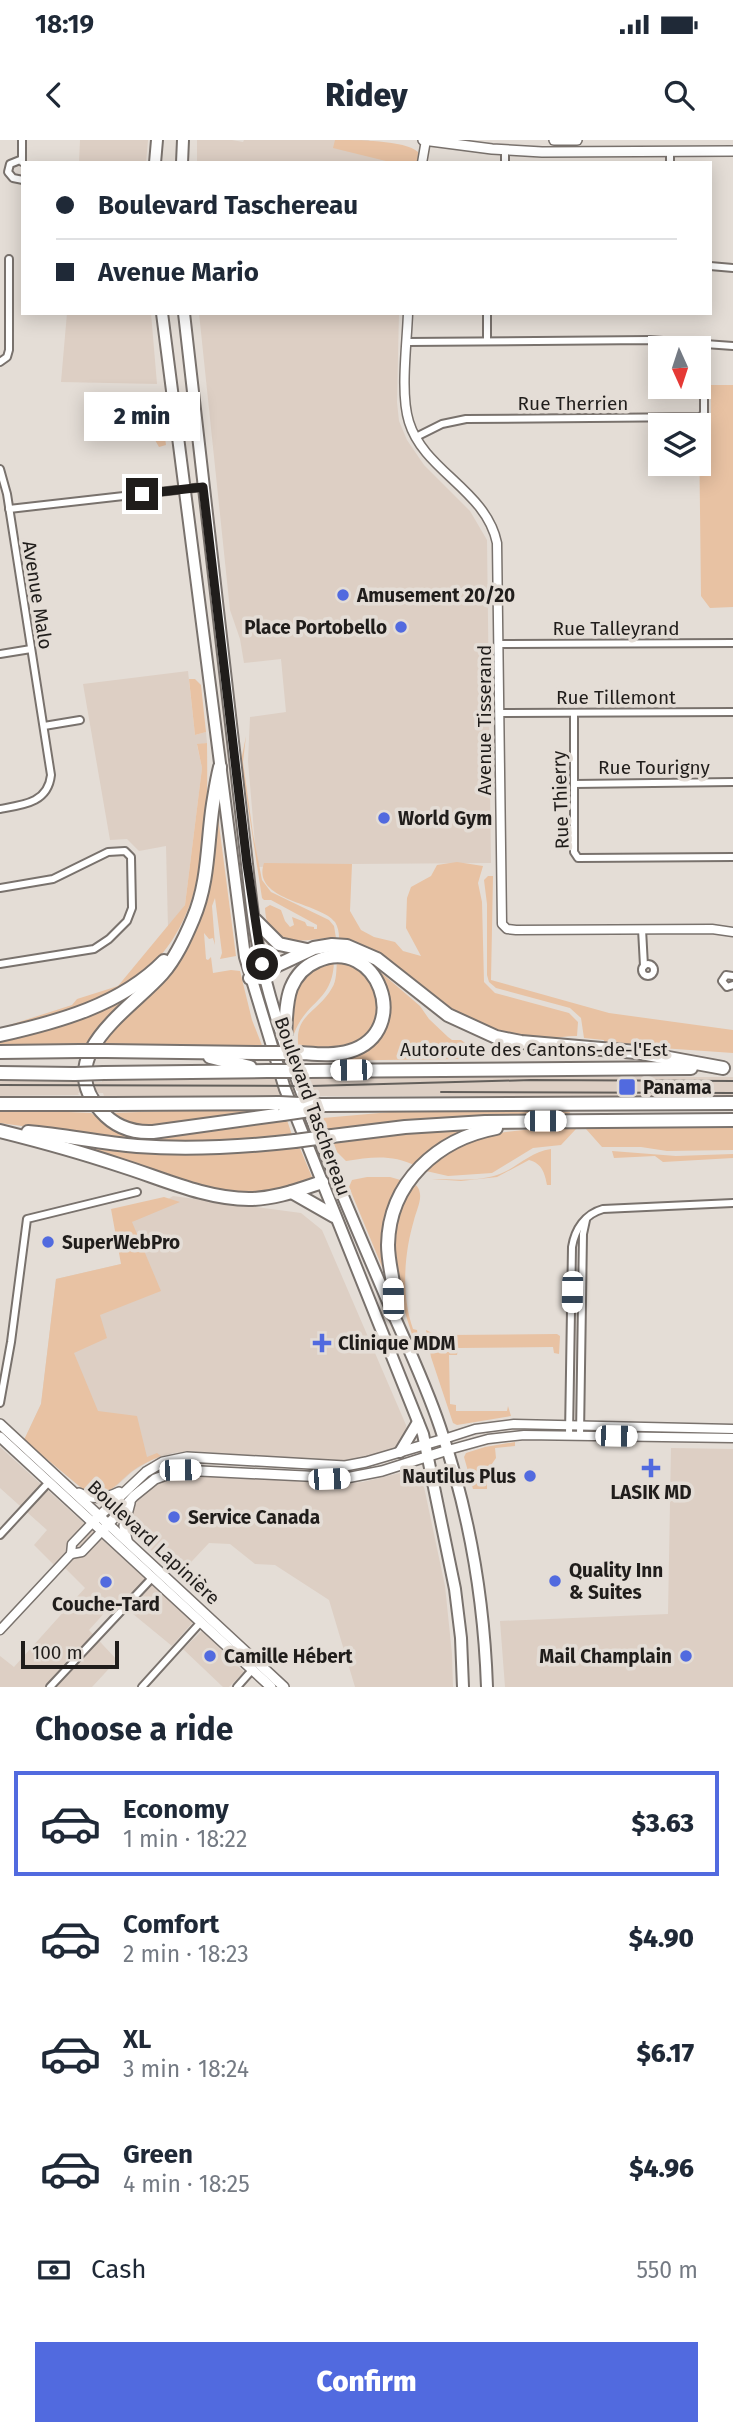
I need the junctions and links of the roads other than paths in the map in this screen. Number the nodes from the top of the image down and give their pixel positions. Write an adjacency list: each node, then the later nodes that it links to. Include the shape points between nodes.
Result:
1 (22, 140): 12 (street)
2 (157, 140): 13 (main road)
3 (183, 140): 14 (main road)
4 (425, 140): 7 (main road); 15 (street)
5 (554, 140): 6 (main road)
6 (577, 140)
7 (505, 150): 9 (main road); 16 (street)
8 (733, 151): 10 (main road)
9 (587, 152): 10 (main road); 17 (street)
10 (670, 152): 18 (street)
11 (21, 161): 19 (street, via 10,164 8,172)
12 (22, 161)
13 (155, 161)
14 (182, 161)
15 (422, 161)
16 (505, 161)
17 (587, 161)
18 (670, 161)
19 (21, 180)
20 (9, 259): 32 (street, via 9,350)
21 (712, 266): 22 (street)
22 (733, 268)
23 (163, 315): 37 (main road, Boulevard Taschereau)
24 (184, 315): 36 (main road, Boulevard Taschereau)
25 (408, 315): 29 (street, Avenue Tisserand)
26 (487, 315): 28 (street)
27 (648, 340): 28 (street)
28 (487, 341): 29 (street)
29 (407, 342): 34 (street, Avenue Tisserand, via 406,408)
30 (711, 344): 31 (street)
31 (733, 346)
32 (0, 362)
33 (704, 399): 34 (street, Rue Therrien, via 701,417 466,419)
34 (416, 437): 40 (street, Avenue Tisserand, via 492,526 498,551)
35 (0, 469): 38 (street, Avenue Malo)
36 (203, 487): 37 (street); 54 (main road, Boulevard Taschereau)
37 (185, 489): 38 (street); 48 (main road, Boulevard Taschereau)
38 (9, 509): 41 (street, Avenue Malo)
39 (733, 643): 40 (street, Rue Talleyrand)
40 (499, 644): 44 (street, Avenue Tisserand)
41 (31, 649): 42 (street); 47 (street, Avenue Malo)
42 (0, 654)
43 (733, 712): 45 (street, Rue Tillemont)
44 (499, 713): 45 (street, Rue Tillemont); 55 (street, Avenue Tisserand, via 502,924 514,930)
45 (574, 713): 50 (street, Rue Thierry)
46 (80, 720): 47 (street)
47 (44, 726): 51 (street, Avenue Malo, via 51,775 48,788 34,802)
48 (220, 767): 56 (highway, via 204,884); 63 (main road, Boulevard Taschereau)
49 (733, 782): 50 (street, Rue Tourigny)
50 (574, 784): 52 (street, Rue Thierry, via 574,852 578,858)
51 (0, 809)
52 (733, 857)
53 (0, 888): 59 (street, via 53,879 108,852 125,851 131,857 132,908 127,922 109,940 94,949)
54 (255, 920): 58 (highway, via 279,944); 61 (main road, Boulevard Taschereau)
55 (642, 929): 57 (street, Avenue Tisserand); 60 (street)
56 (188, 930): 65 (highway, via 159,966 120,995 67,1017); 74 (highway, via 163,973 95,1041 86,1067 90,1095 112,1121 138,1132)
57 (733, 932)
58 (307, 950): 61 (highway); 69 (highway, via 336,945 368,954 448,1015 502,1038 636,1052)
59 (0, 964)
60 (644, 966)
61 (263, 971): 63 (highway); 66 (main road, Boulevard Taschereau)
62 (733, 976): 64 (street, via 726,975 722,981 727,987)
63 (250, 978): 79 (main road, Boulevard Taschereau, via 281,1081)
64 (733, 985)
65 (0, 1035)
66 (285, 1041): 68 (highway, bridge, via 293,984 313,963 343,957 361,964 375,978 383,995 383,1016 375,1034 350,1051); 78 (main road, Boulevard Taschereau)
67 (0, 1052): 68 (highway, bridge)
68 (178, 1052): 70 (highway)
69 (728, 1068): 70 (highway, Autoroute des Cantons-de-l'Est, bridge)
70 (267, 1071): 71 (highway, Autoroute des Cantons-de-l'Est, bridge)
71 (0, 1073)
72 (733, 1103): 74 (highway, bridge)
73 (0, 1104): 74 (highway, bridge)
74 (281, 1109)
75 (733, 1120): 76 (highway)
76 (545, 1121): 77 (highway, bridge, via 438,1124 231,1147 171,1148); 85 (highway, via 470,1134 442,1147 419,1167 396,1206 388,1236)
77 (0, 1130): 81 (highway, via 210,1194 250,1199)
78 (337, 1177): 79 (main road); 85 (main road, Boulevard Taschereau)
79 (322, 1182): 81 (highway); 83 (main road, Boulevard Taschereau)
80 (137, 1192): 86 (street, via 27,1219)
81 (292, 1192): 83 (highway)
82 (733, 1203): 84 (street, via 603,1209)
83 (334, 1216): 87 (main road, Boulevard Taschereau)
84 (586, 1220): 89 (street, via 576,1229 572,1247); 90 (street)
85 (394, 1315): 97 (main road, Boulevard Taschereau)
86 (0, 1403)
87 (418, 1422): 96 (main road, Boulevard Taschereau); 98 (main road)
88 (0, 1424): 102 (main road, Boulevard Lapinière)
89 (569, 1425): 90 (street); 92 (street); 97 (street, via 475,1429)
90 (580, 1425): 91 (street); 93 (street)
91 (733, 1429)
92 (569, 1435): 93 (street); 97 (street)
93 (580, 1435): 95 (street)
94 (0, 1437): 100 (main road, Boulevard Lapinière)
95 (733, 1437)
96 (425, 1444): 97 (main road); 98 (main road); 99 (main road, Boulevard Taschereau)
97 (446, 1444): 99 (main road); 120 (main road, Boulevard Taschereau, via 477,1574)
98 (400, 1452): 101 (main road, via 345,1466 187,1457 163,1462)
99 (428, 1456): 103 (main road, via 346,1478 180,1470 155,1479); 119 (main road, Boulevard Taschereau, via 455,1589)
100 (49, 1482): 105 (main road, Boulevard Lapinière); 107 (street)
101 (132, 1483): 102 (main road, via 99,1499); 104 (main road)
102 (71, 1489): 104 (main road, Boulevard Lapinière)
103 (134, 1496): 106 (main road); 108 (main road, via 125,1519)
104 (99, 1514): 105 (main road); 106 (main road, Boulevard Lapinière)
105 (93, 1522): 106 (main road, Boulevard Lapinière); 109 (street, via 72,1544)
106 (106, 1528): 108 (main road, Boulevard Lapinière); 109 (street, via 82,1552); 110 (main road, Boulevard Lapinière)
107 (0, 1535)
108 (128, 1542): 118 (main road, Boulevard Lapinière)
109 (71, 1554): 112 (street)
110 (152, 1578): 111 (main road, Boulevard Lapinière); 114 (street)
111 (200, 1623): 113 (main road, Boulevard Lapinière); 115 (street)
112 (0, 1630)
113 (252, 1670): 116 (street); 117 (main road, Boulevard Lapinière)
114 (50, 1687)
115 (142, 1687)
116 (237, 1687)
117 (271, 1687)
118 (284, 1687)
119 (463, 1687)
120 (487, 1687)

